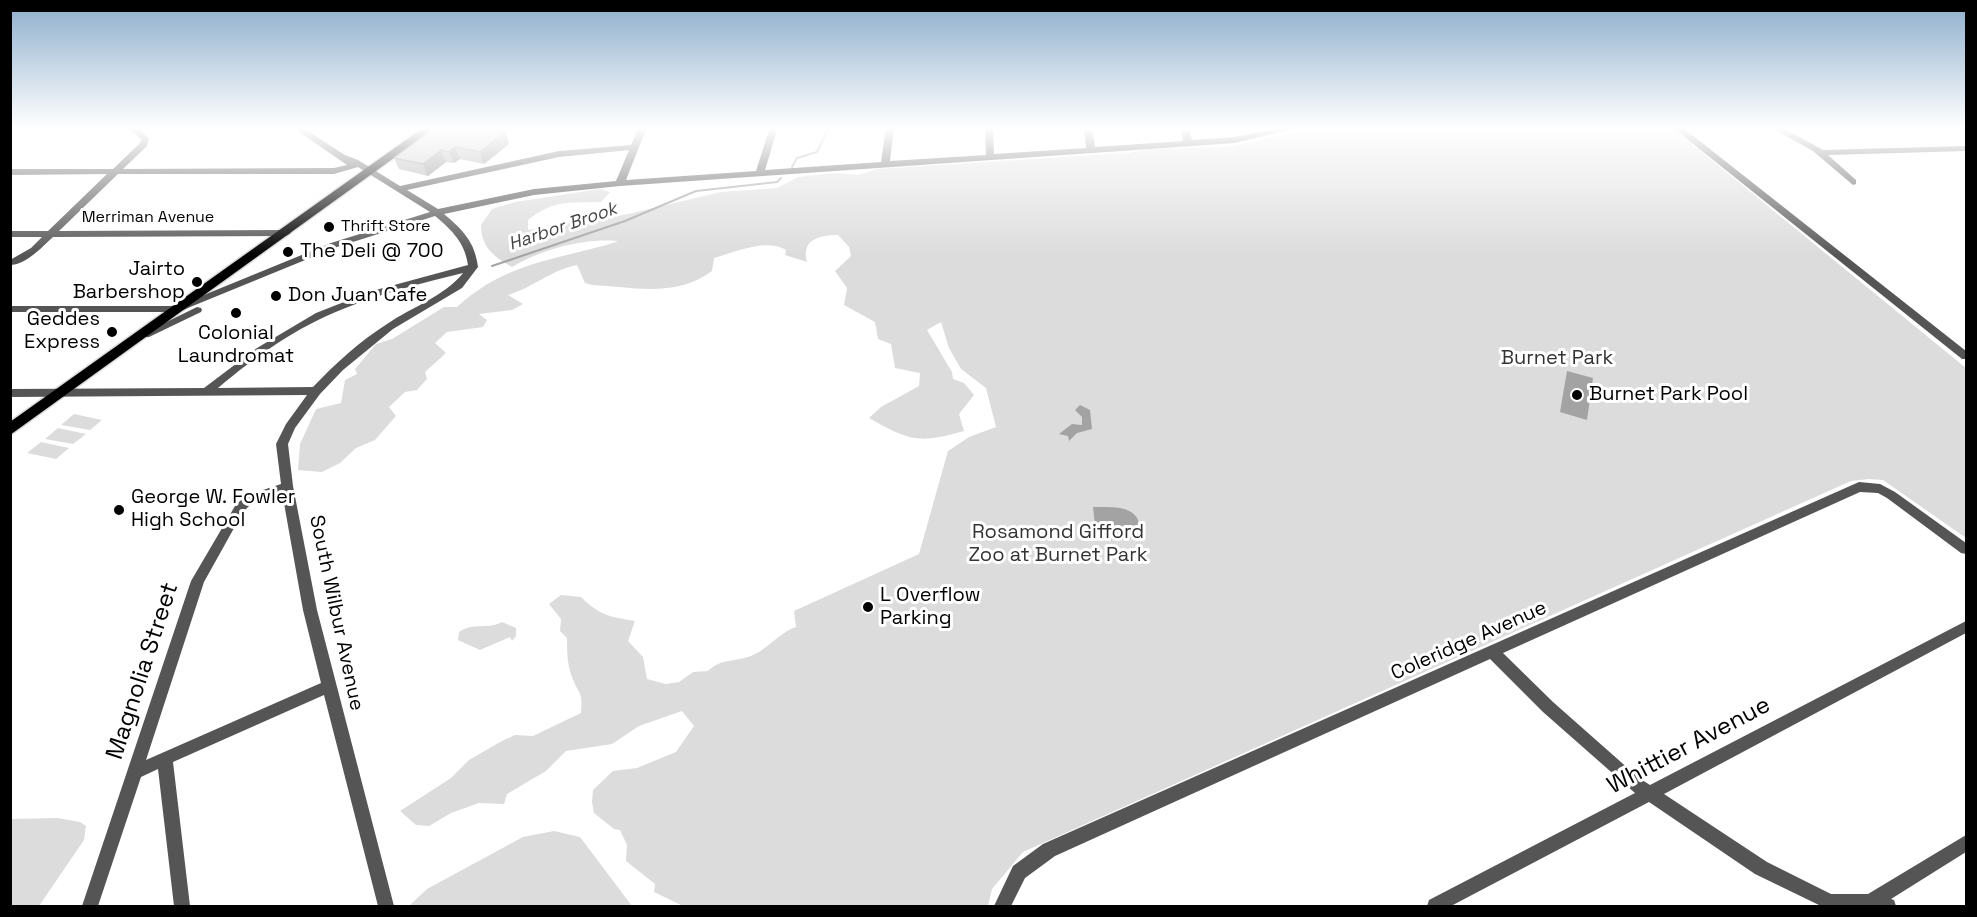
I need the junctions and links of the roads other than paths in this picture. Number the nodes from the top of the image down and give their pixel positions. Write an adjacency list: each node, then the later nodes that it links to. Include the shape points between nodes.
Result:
1 (116, 170): 13 (street)
2 (339, 170): 13 (street)
3 (364, 170): 14 (street)
4 (366, 170): 14 (street)
5 (373, 170): 14 (main road)
6 (486, 170): 18 (street)
7 (626, 170): 17 (street)
8 (761, 170): 15 (street)
9 (805, 170): 15 (street)
10 (1730, 170): 29 (street)
11 (1840, 170): 16 (street)
12 (10, 172): 13 (street)
13 (114, 172): 20 (street)
14 (370, 172): 18 (street); 21 (main road)
15 (760, 173): 17 (street)
16 (1853, 182)
17 (620, 183): 19 (street, via 534,192)
18 (398, 189): 19 (street)
19 (439, 212): 24 (street, via 462,239 472,256); 25 (street, via 334,245)
20 (51, 233): 21 (street, Merriman Avenue); 22 (street, Merriman Avenue); 23 (street, via 28,255)
21 (286, 233): 27 (main road)
22 (10, 234)
23 (13, 263)
24 (473, 267): 30 (street, South Wilbur Avenue, via 458,286 370,340); 31 (street, via 321,314 268,345)
25 (250, 281): 27 (street); 28 (street)
26 (10, 309): 27 (street)
27 (178, 309): 28 (main road)
28 (141, 336): 33 (main road)
29 (1966, 356)
30 (316, 391): 31 (street); 35 (street, South Wilbur Avenue, via 282,444)
31 (206, 392): 33 (street)
32 (10, 393): 33 (street)
33 (61, 393): 34 (main road)
34 (10, 430)
35 (287, 486): 39 (street, South Wilbur Avenue); 41 (street, Magnolia Street, via 249,499 239,509 198,581)
36 (1966, 549): 38 (street, Coleridge Avenue, via 1886,492 1859,487)
37 (1966, 627): 42 (street, Whittier Avenue)
38 (1492, 652): 42 (street, via 1548,707); 48 (street, Coleridge Avenue, via 1049,850 1019,872)
39 (329, 686): 40 (street); 47 (street, South Wilbur Avenue)
40 (165, 759): 41 (street); 46 (street)
41 (135, 772): 45 (street, Magnolia Street)
42 (1649, 794): 44 (street, via 1761,868 1804,891 1830,902); 49 (street, Whittier Avenue)
43 (1966, 843): 44 (street)
44 (1867, 904): 50 (street)
45 (90, 906)
46 (182, 906)
47 (386, 906)
48 (1002, 906)
49 (1435, 906)
50 (1888, 906)

